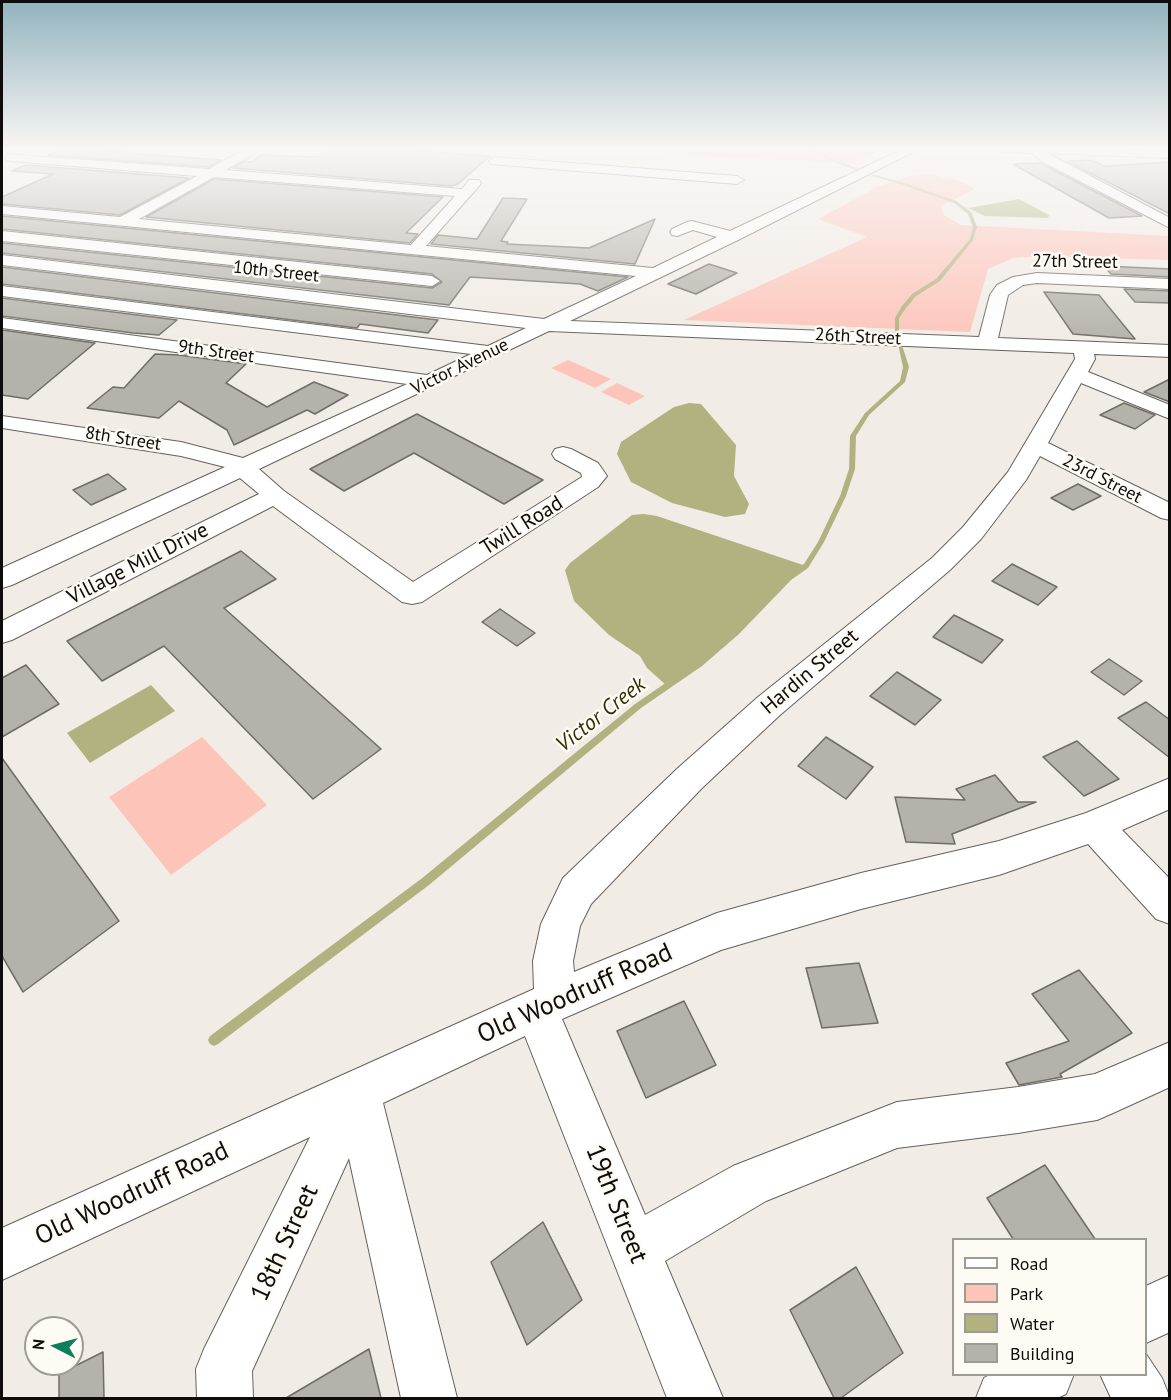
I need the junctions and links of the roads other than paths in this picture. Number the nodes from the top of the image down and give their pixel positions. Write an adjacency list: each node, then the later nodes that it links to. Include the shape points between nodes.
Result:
1 (38, 213): 6 (street)
2 (138, 213): 8 (street)
3 (447, 213): 14 (street)
4 (781, 213): 13 (street, Victor Avenue)
5 (1150, 213): 9 (street)
6 (45, 214): 8 (street); 12 (street)
7 (709, 216): 10 (street)
8 (122, 222): 14 (street)
9 (1170, 224)
10 (692, 225): 11 (street); 13 (street)
11 (677, 232)
12 (2, 236): 17 (street)
13 (733, 237): 16 (street, Victor Avenue)
14 (416, 249): 16 (street)
15 (2, 260): 21 (street, 10th Street)
16 (657, 273): 21 (street, Victor Avenue)
17 (432, 281)
18 (1170, 284): 22 (street, 27th Street, via 1037,278 1019,281 999,295)
19 (2, 291): 25 (street)
20 (2, 323): 28 (street, 9th Street)
21 (546, 325): 22 (street, 26th Street); 25 (street, Victor Avenue)
22 (987, 343): 26 (street, 26th Street)
23 (1114, 349): 24 (street, 26th Street); 26 (street, 26th Street); 27 (street)
24 (1170, 351)
25 (489, 353): 28 (street, Victor Avenue)
26 (1079, 360): 29 (street); 31 (street, Hardin Street)
27 (1158, 368)
28 (430, 381): 33 (street, Victor Avenue)
29 (1170, 413)
30 (2, 422): 33 (street, 8th Street, via 181,448)
31 (1035, 445): 35 (street, 23rd Street); 41 (street, Hardin Street, via 998,503 941,564 769,706 577,891 561,924)
32 (563, 453): 34 (street, Twill Road, via 590,468 596,476 412,595)
33 (242, 467): 34 (street); 36 (street, Victor Avenue)
34 (274, 496): 37 (street, Village Mill Drive)
35 (1170, 513)
36 (2, 579)
37 (2, 633)
38 (1170, 793): 39 (street, Old Woodruff Road)
39 (1094, 826): 40 (street); 41 (street, Old Woodruff Road, via 999,858 861,891 717,932)
40 (1170, 906)
41 (546, 1005): 43 (street, Old Woodruff Road); 44 (street, 19th Street)
42 (1170, 1064): 44 (street, via 1097,1097 897,1125 750,1183)
43 (357, 1090): 45 (street, Old Woodruff Road); 50 (street, 18th Street, via 224,1369); 51 (street)
44 (634, 1250): 52 (street, 19th Street)
45 (2, 1254)
46 (1170, 1301): 47 (street)
47 (1147, 1315)
48 (1042, 1376): 53 (street)
49 (1129, 1376): 54 (street)
50 (225, 1398)
51 (429, 1398)
52 (695, 1398)
53 (1004, 1398)
54 (1143, 1398)

